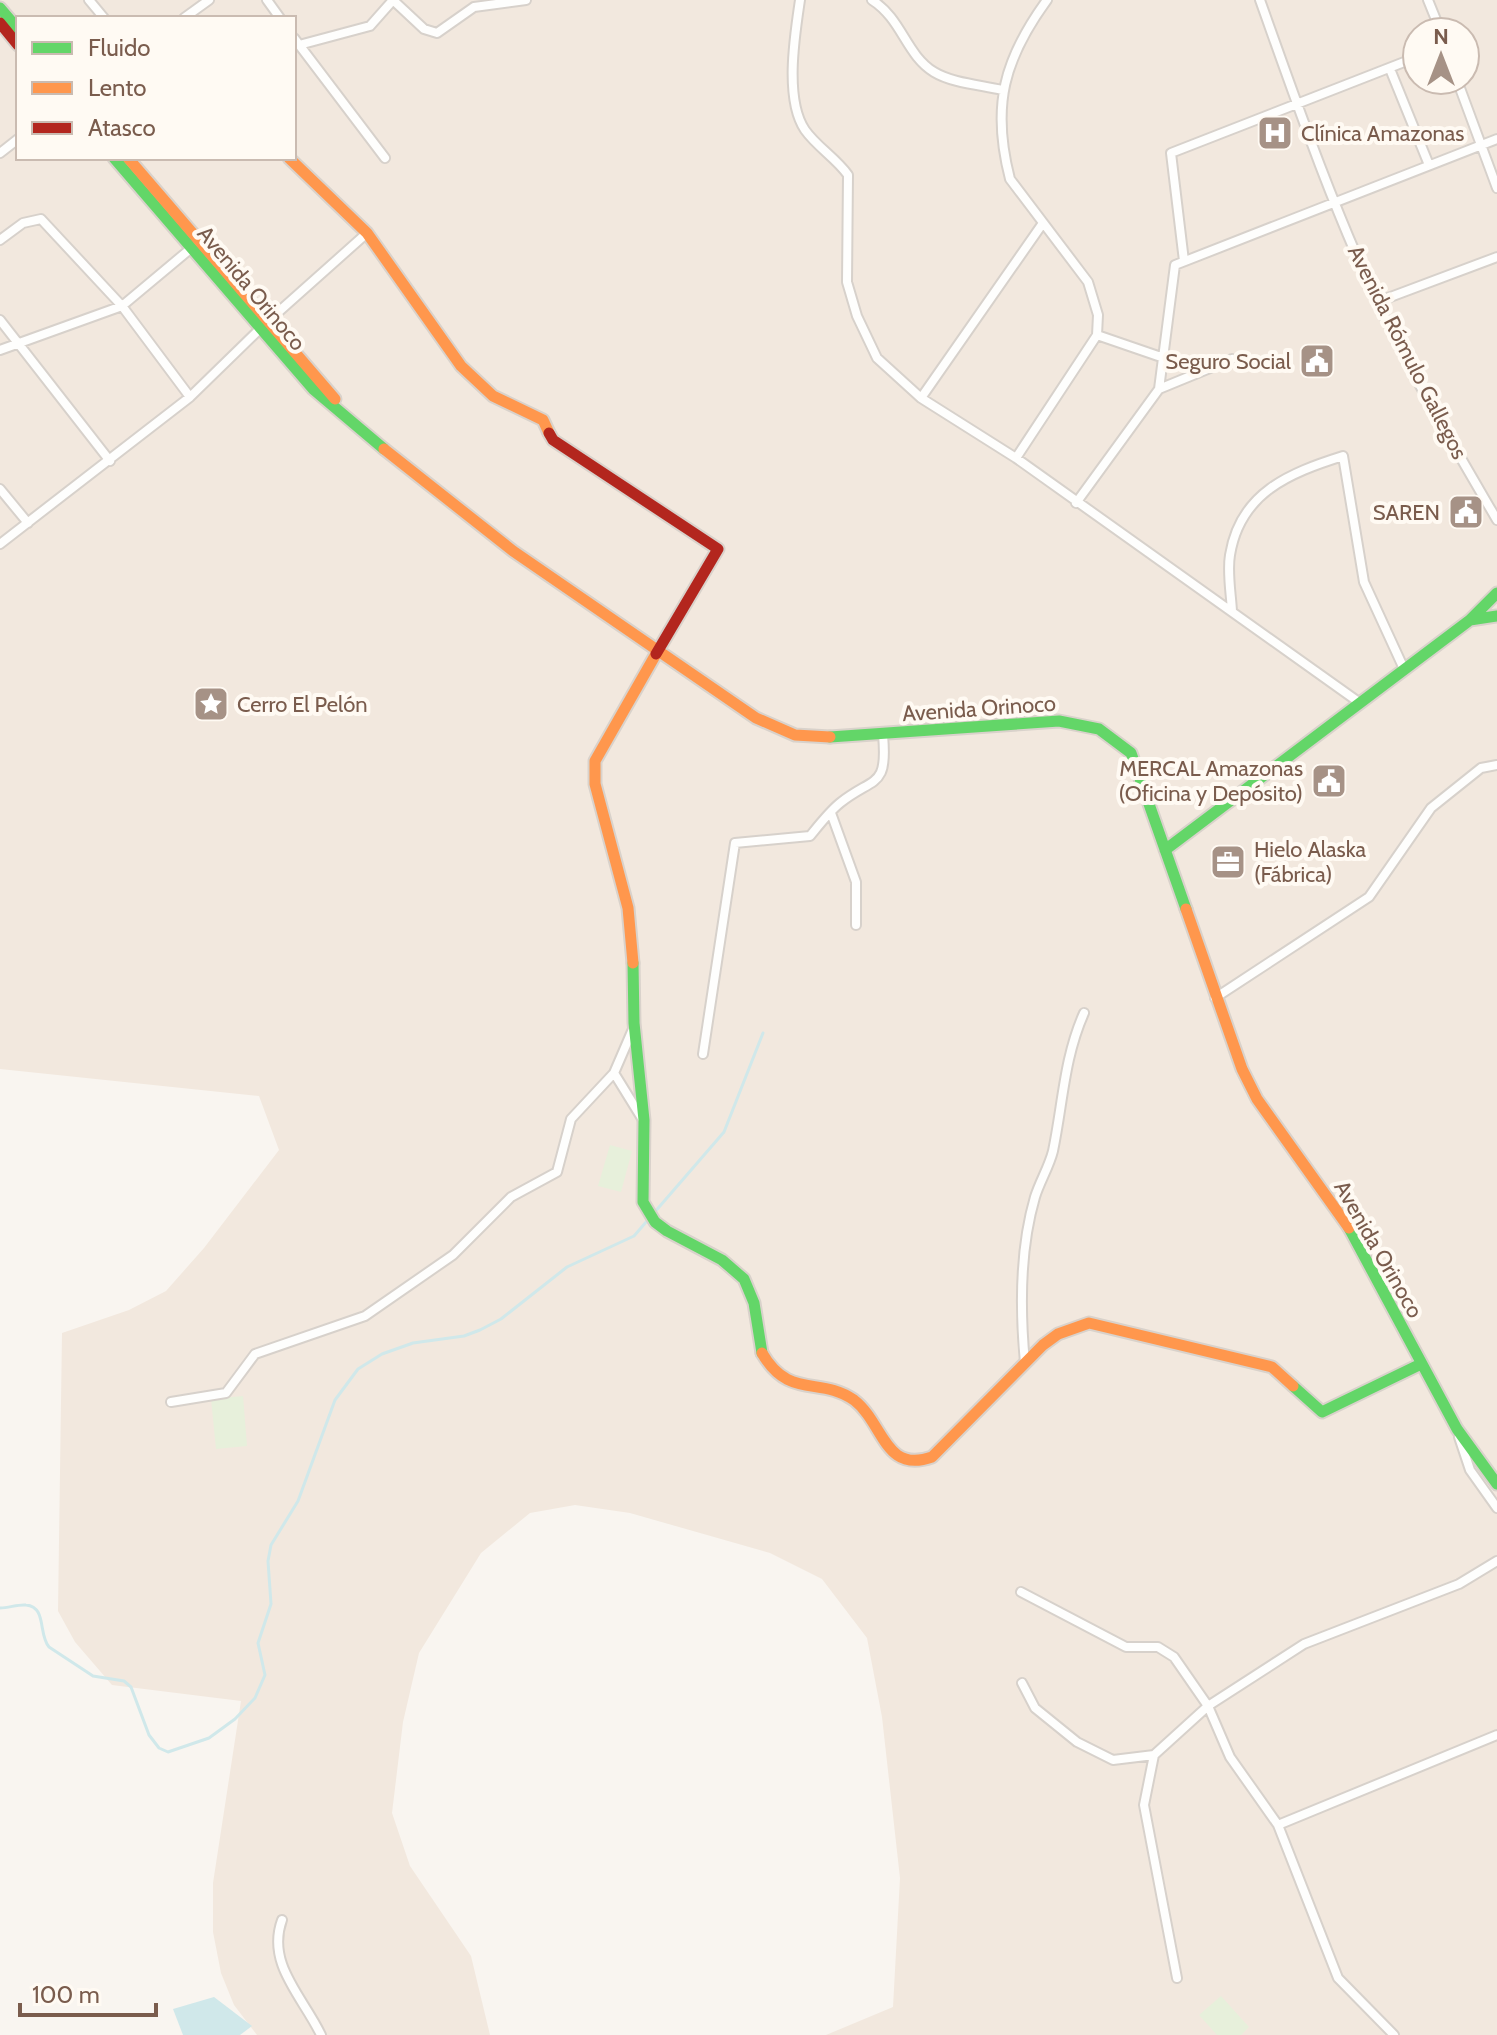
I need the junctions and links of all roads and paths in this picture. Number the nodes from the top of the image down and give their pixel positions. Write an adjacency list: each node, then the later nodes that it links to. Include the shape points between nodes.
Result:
1 (89, 0): 10 (street)
2 (209, 0): 11 (street)
3 (393, 0): 4 (street, via 424,29 437,33 474,7); 14 (street, via 370,26)
4 (526, 0)
5 (800, 0): 49 (street, via 792,70 798,108 804,129 848,175 847,282 877,358)
6 (872, 0): 18 (street, via 896,20 920,61 935,73)
7 (1047, 0): 18 (street, via 1013,54)
8 (1260, 0): 20 (street, Avenida Rómulo Gallegos)
9 (0, 8): 13 (street)
10 (102, 16)
11 (187, 16)
12 (0, 23): 15 (street)
13 (16, 27)
14 (297, 41): 25 (street)
15 (16, 43)
16 (1401, 64): 17 (street)
17 (1390, 69): 20 (street); 29 (street)
18 (1002, 90): 32 (street, via 1002,136 1010,179)
19 (1462, 96): 23 (street)
20 (1297, 104): 31 (street, Avenida Rómulo Gallegos); 37 (street, via 1171,153)
21 (1497, 139): 23 (street)
22 (16, 141): 24 (street)
23 (1479, 145): 29 (street); 30 (street)
24 (0, 153)
25 (385, 158)
26 (116, 160): 35 (street, Avenida Orinoco)
27 (130, 160): 35 (street, Avenida Orinoco)
28 (291, 160): 33 (street)
29 (1429, 165): 31 (street)
30 (1497, 188)
31 (1334, 201): 37 (street); 38 (street, Avenida Rómulo Gallegos)
32 (1043, 223): 42 (street, via 1088,282 1098,315); 49 (street)
33 (367, 233): 41 (street); 61 (street, via 461,366 493,396 543,420 553,440 718,549)
34 (0, 240): 39 (street, via 23,223 41,219)
35 (195, 246): 39 (street); 41 (street, Avenida Orinoco)
36 (1497, 257): 38 (street)
37 (1184, 261): 45 (street, via 1175,265)
38 (1377, 302): 54 (street, Avenida Rómulo Gallegos)
39 (122, 306): 43 (street); 48 (street)
40 (0, 320): 43 (street)
41 (263, 327): 48 (street); 61 (street, Avenida Orinoco, via 313,389 368,435 513,551)
42 (1097, 335): 45 (street); 50 (street)
43 (20, 344): 44 (street); 51 (street)
44 (0, 350)
45 (1161, 357): 47 (street)
46 (1232, 359): 47 (street)
47 (1159, 389): 53 (street)
48 (190, 397): 51 (street)
49 (921, 398): 50 (street)
50 (1016, 458): 53 (street)
51 (110, 461): 55 (street)
52 (0, 489): 55 (street)
53 (1076, 503): 58 (street)
54 (1497, 520)
55 (28, 523): 56 (street)
56 (0, 544)
57 (1497, 593): 60 (street)
58 (1232, 611): 62 (street, via 1229,556 1244,510 1301,469 1343,456 1364,582); 63 (street)
59 (1497, 616): 60 (street)
60 (1470, 620): 62 (street)
61 (657, 651): 64 (street, Avenida Orinoco, via 795,735); 71 (street, via 595,761 595,784 631,925)
62 (1404, 669): 63 (street)
63 (1360, 703): 67 (street)
64 (883, 735): 66 (street, via 885,757 875,783); 67 (street, Avenida Orinoco, via 1059,721 1099,729 1131,753)
65 (1497, 765): 69 (street, via 1481,768 1431,808 1369,897)
66 (831, 813): 68 (street, via 856,882); 72 (street, via 801,839 735,843)
67 (1165, 850): 69 (street, Avenida Orinoco)
68 (856, 925)
69 (1215, 998): 76 (street, Avenida Orinoco, via 1257,1099 1348,1226)
70 (1084, 1013): 75 (street, via 1072,1039 1052,1155 1035,1196 1027,1237)
71 (634, 1025): 73 (street); 74 (street)
72 (703, 1054)
73 (614, 1073): 74 (street); 77 (street, via 571,1119 557,1172 511,1197 453,1255 365,1316 255,1354 226,1393)
74 (644, 1120): 75 (street, via 642,1200 648,1213 744,1278 752,1293 761,1355 778,1374 856,1401 908,1464 932,1457)
75 (1025, 1363): 76 (street, via 1058,1334 1089,1323 1272,1367 1322,1412)
76 (1421, 1364): 78 (street, Avenida Orinoco)
77 (171, 1402)
78 (1457, 1429): 79 (street, Avenida Orinoco); 80 (street, via 1470,1470)
79 (1495, 1478)
80 (1497, 1508)
81 (1497, 1561): 84 (street, via 1459,1584 1304,1644)
82 (1021, 1592): 84 (street, via 1126,1647 1158,1647 1174,1657)
83 (1022, 1683): 86 (street, via 1035,1708 1077,1742 1113,1760)
84 (1208, 1706): 86 (street); 87 (street, via 1230,1757)
85 (1497, 1735): 87 (street)
86 (1154, 1755): 89 (street, via 1144,1805)
87 (1278, 1825): 91 (street, via 1338,1978)
88 (282, 1920): 90 (street, via 278,1961)
89 (1177, 1978)
90 (321, 2035)
91 (1394, 2035)

